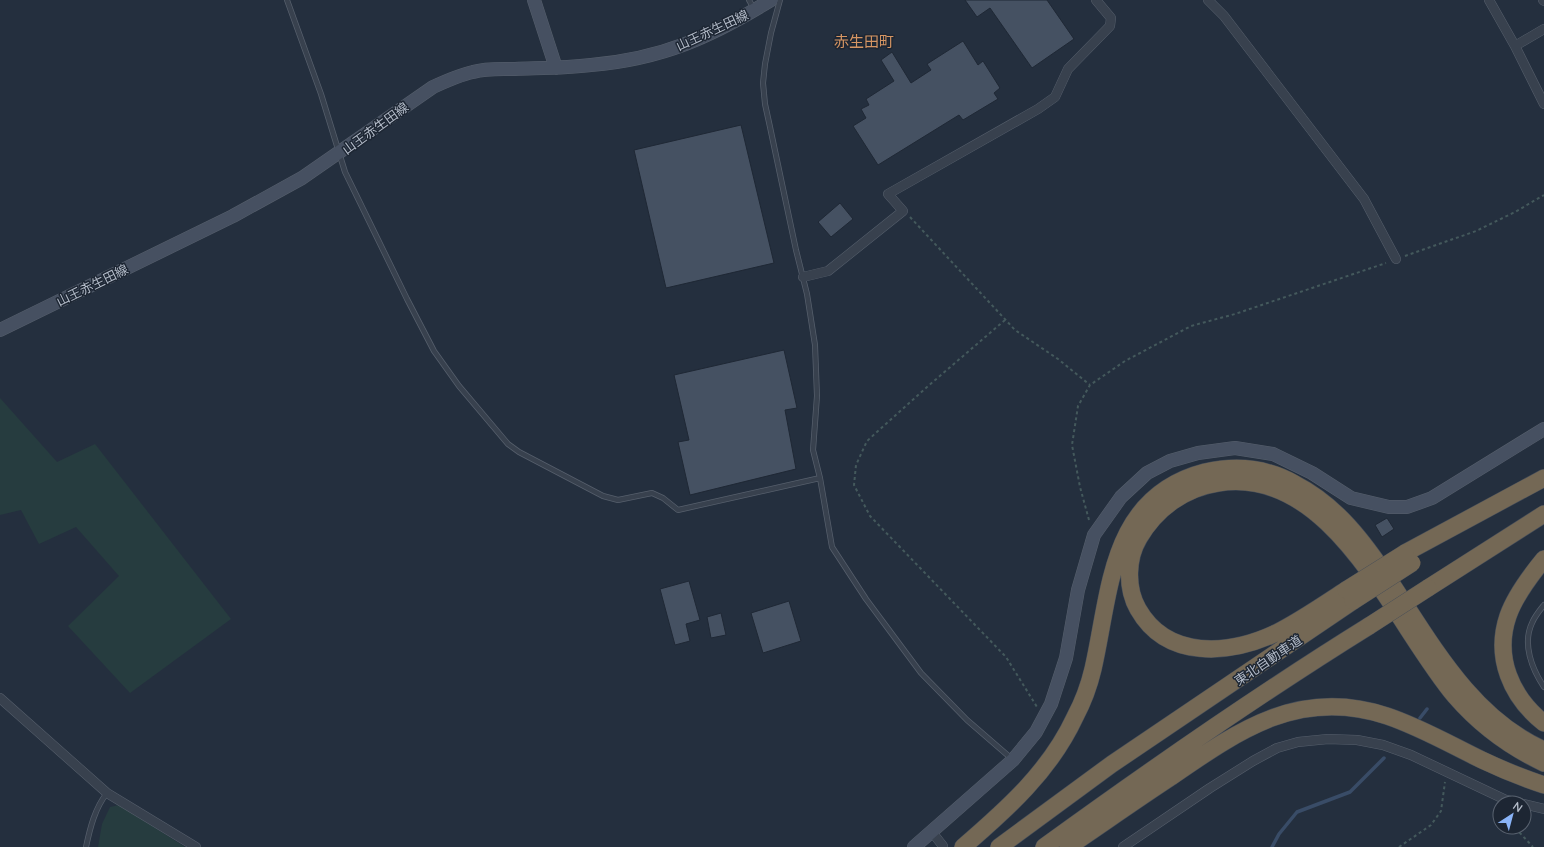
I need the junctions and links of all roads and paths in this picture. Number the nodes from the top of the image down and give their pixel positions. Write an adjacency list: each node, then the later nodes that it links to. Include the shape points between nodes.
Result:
1 (287, 0): 13 (lane)
2 (534, 0): 11 (street)
3 (771, 0): 8 (street, 山王赤生田線)
4 (780, 0): 17 (lane, via 771,33 763,84 765,104)
5 (1096, 0): 15 (street, via 1111,18 1110,26 1068,70 1055,97 888,194)
6 (1208, 0): 16 (street, via 1224,16 1364,199)
7 (1489, 0): 10 (street)
8 (752, 5): 11 (street, 山王赤生田線, via 703,38 657,54 612,63)
9 (1544, 29): 10 (street)
10 (1515, 46): 12 (street)
11 (556, 68): 13 (street, 山王赤生田線, via 492,69 474,71 454,78 433,87)
12 (1544, 104)
13 (340, 153): 19 (street, 山王赤生田線, via 302,178 233,216); 22 (lane, via 345,172 368,221 434,351 459,386 508,444 519,452 603,496 618,500 652,493 678,510)
14 (1544, 195): 16 (path, via 1476,231)
15 (904, 211): 17 (street, via 828,271); 18 (path)
16 (1396, 259): 20 (path, via 1235,314 1191,326 1125,361)
17 (803, 277): 22 (lane, via 815,345 817,396 814,450)
18 (1005, 320): 20 (path); 33 (path, via 867,440 856,466 854,486 870,516 1006,657)
19 (0, 330)
20 (1090, 385): 26 (path, via 1078,406 1072,445 1080,487)
21 (1544, 429): 26 (street, via 1432,498 1407,507 1389,507 1351,498 1312,473 1273,454 1235,448 1198,453 1170,461 1147,473 1121,497)
22 (820, 478): 36 (lane, via 832,546 866,599 921,673 967,720)
23 (1544, 478): 27 (highway)
24 (1544, 482): 27 (highway, 東北自動車道)
25 (1544, 514): 52 (highway, 東北自動車道, bridge, via 1282,681)
26 (1094, 535): 33 (street, via 1078,590 1066,658)
27 (1409, 558): 29 (highway, 東北自動車道, bridge)
28 (1544, 559): 34 (highway, via 1513,604 1505,628 1503,650 1513,688)
29 (1350, 596): 37 (highway, via 1253,642 1208,649 1182,645 1157,633 1143,619 1130,588 1132,556 1138,540 1160,510 1190,491 1209,484 1248,481 1284,492 1317,514 1352,550 1439,677 1473,716 1511,746); 51 (highway, 東北自動車道)
30 (1544, 605): 31 (lane, via 1529,630 1528,652)
31 (1544, 687)
32 (0, 698): 40 (street)
33 (1044, 718): 36 (street)
34 (1544, 723)
35 (1544, 750): 50 (highway, via 1501,723 1466,690 1433,647 1368,550 1349,526 1321,500 1288,479 1272,474 1237,468 1219,469 1182,480 1168,488 1143,510 1131,527 1121,544 1114,565 1093,672 1064,739 1049,762 1018,797)
36 (1013, 760): 44 (street)
37 (1544, 764)
38 (1446, 772): 41 (street); 54 (street, via 1383,745 1328,739 1298,742 1276,748 1253,761); 55 (path, via 1441,811 1432,825)
39 (1544, 785): 53 (highway, via 1516,775 1387,716 1363,709 1311,707 1271,718 1237,734)
40 (107, 793): 47 (lane, via 89,830); 48 (street)
41 (1495, 795)
42 (1532, 806): 43 (street)
43 (1544, 809)
44 (932, 832): 46 (street); 49 (street)
45 (1522, 835): 56 (path)
46 (943, 846)
47 (86, 847)
48 (196, 847)
49 (914, 847)
50 (963, 847)
51 (999, 847)
52 (1044, 847)
53 (1068, 847)
54 (1122, 847)
55 (1399, 847)
56 (1533, 847)

